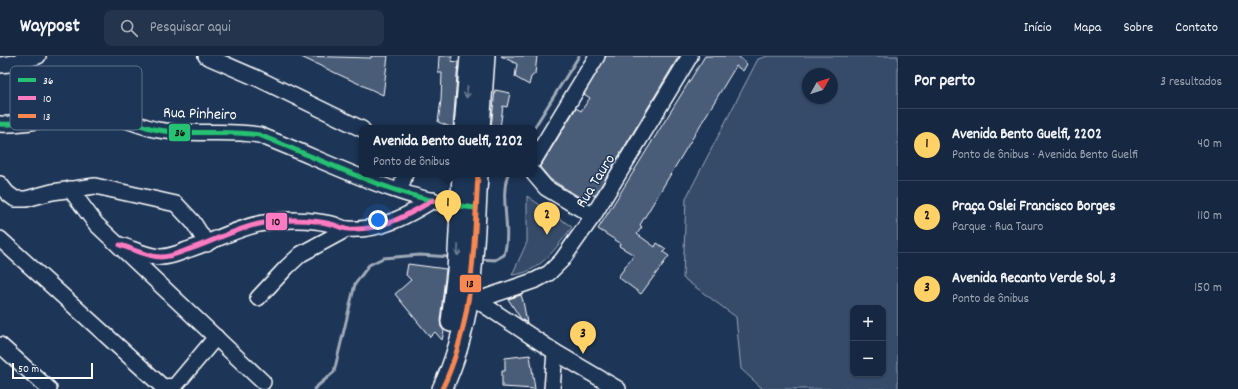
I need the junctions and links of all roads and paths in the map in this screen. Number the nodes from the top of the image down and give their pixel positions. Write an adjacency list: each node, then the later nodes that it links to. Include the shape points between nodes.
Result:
1 (38, 56): 7 (street)
2 (206, 56): 13 (street)
3 (470, 56): 10 (main road, one-way to 10)
4 (485, 56): 11 (main road)
5 (597, 56): 14 (street)
6 (690, 56): 26 (street, Rua Tauro)
7 (0, 65)
8 (10, 123): 9 (street, Rua Pinheiro)
9 (0, 124)
10 (464, 125)
11 (480, 125)
12 (142, 126): 15 (street, Rua Pinheiro, via 182,132 252,134)
13 (359, 128)
14 (537, 155)
15 (359, 175)
16 (365, 177): 23 (street, Rua Pinheiro)
17 (403, 177): 23 (street)
18 (463, 177): 25 (main road)
19 (477, 177): 25 (main road)
20 (537, 177): 26 (street, via 546,188)
21 (0, 184): 22 (street, via 15,199)
22 (70, 189): 29 (street, via 95,186 176,204 193,222); 30 (street, via 96,224)
23 (400, 191): 24 (street, Rua Pinheiro)
24 (433, 200): 25 (street, Rua Pinheiro); 27 (street, via 394,222)
25 (468, 207): 31 (main road, via 464,270)
26 (593, 216): 31 (street, Rua Tauro, via 562,260 549,273 536,280)
27 (347, 229): 29 (street, via 330,224 276,221 244,228); 32 (street, via 301,254)
28 (0, 239): 33 (street, via 163,387 175,386)
29 (206, 244): 30 (street, via 161,257)
30 (120, 245): 33 (street)
31 (467, 296): 35 (street); 38 (main road, via 450,331); 39 (main road, via 462,336)
32 (258, 298)
33 (216, 337): 36 (street)
34 (0, 346): 37 (street)
35 (555, 352): 40 (street); 41 (street)
36 (263, 382)
37 (49, 389)
38 (429, 389)
39 (442, 389)
40 (552, 389)
41 (618, 389)

